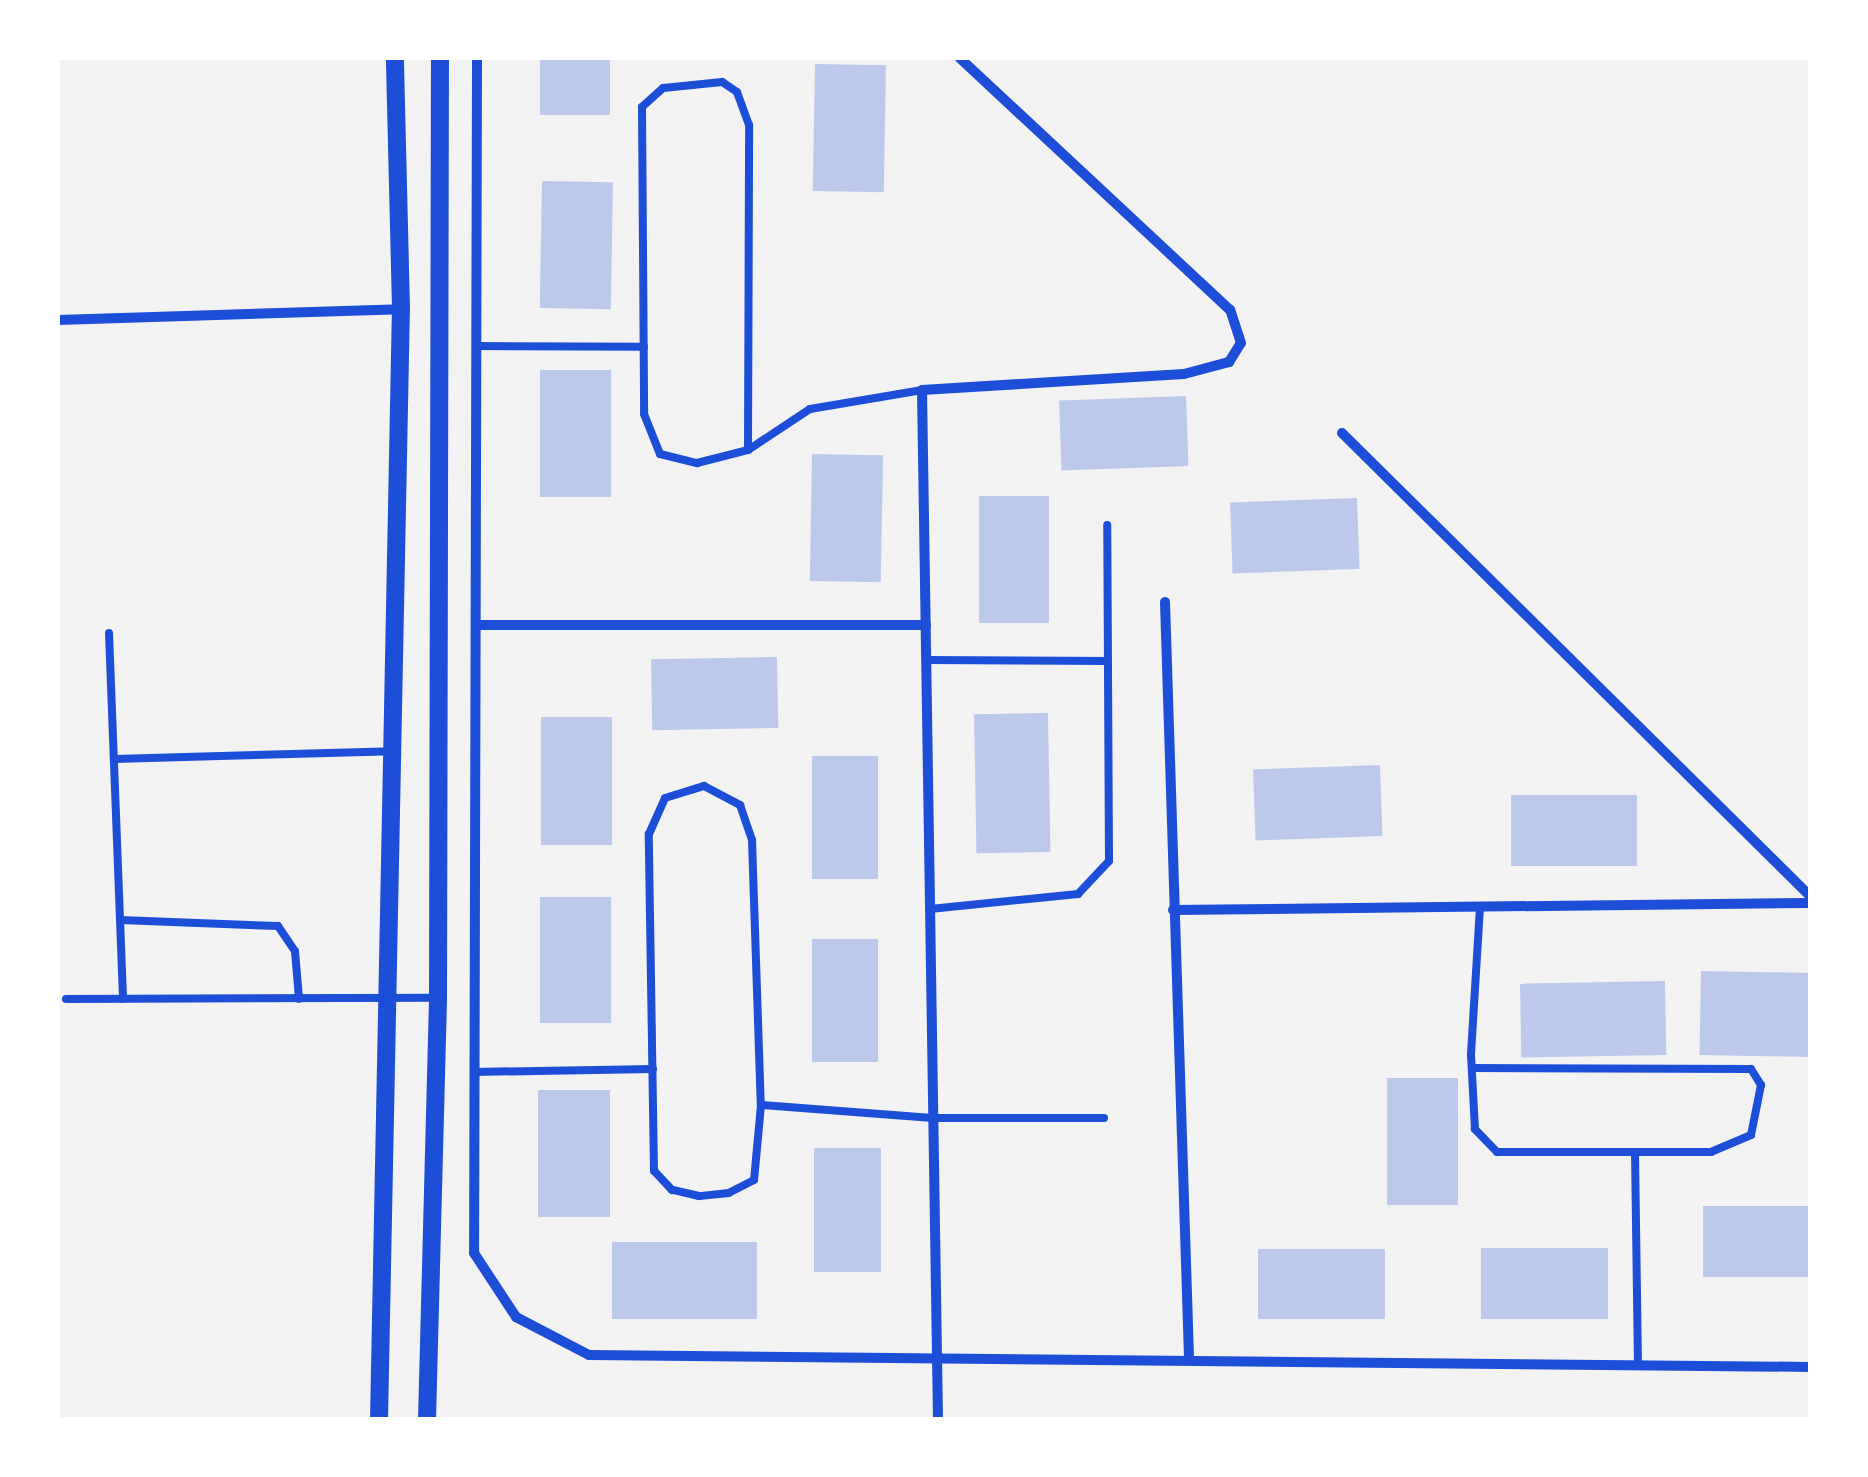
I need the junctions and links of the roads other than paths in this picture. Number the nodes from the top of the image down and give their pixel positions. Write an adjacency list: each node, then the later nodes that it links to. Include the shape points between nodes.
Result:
1 (394, 58): 5 (street)
2 (440, 58): 28 (street)
3 (477, 58): 7 (street)
4 (960, 58): 9 (street, via 1230,310 1241,342 1229,362 1184,374)
5 (401, 309): 6 (street); 19 (street)
6 (58, 320)
7 (477, 346): 8 (lane); 14 (street)
8 (644, 347): 11 (lane, via 644,414 660,454 697,462); 11 (lane, via 642,106 663,88 722,82 737,92 749,125)
9 (922, 390): 11 (lane, via 810,409); 15 (street)
10 (1342, 432): 21 (street)
11 (748, 450)
12 (1107, 525): 18 (lane)
13 (1165, 602): 25 (street)
14 (476, 625): 15 (street); 34 (street)
15 (926, 625): 17 (street)
16 (109, 632): 20 (lane)
17 (926, 660): 18 (lane); 24 (street)
18 (1108, 661): 24 (lane, via 1109,860 1078,894)
19 (393, 751): 20 (lane); 30 (street)
20 (114, 758): 26 (lane)
21 (1810, 896)
22 (1810, 904): 23 (street)
23 (1480, 907): 25 (street); 32 (lane)
24 (930, 909): 36 (street)
25 (1173, 910): 40 (street)
26 (120, 920): 29 (lane); 31 (lane, via 278,926 295,951)
27 (66, 998): 29 (lane)
28 (438, 998): 30 (lane); 44 (street)
29 (123, 999): 31 (lane)
30 (389, 999): 31 (lane); 43 (street)
31 (299, 1000)
32 (1472, 1068): 38 (lane, via 1475,1128 1498,1152); 38 (lane, via 1751,1069 1761,1085 1750,1135 1712,1152)
33 (653, 1069): 34 (lane); 35 (lane, via 654,1171 672,1190 729,1193 754,1180); 35 (lane, via 649,834 666,798 704,786 740,805 752,840)
34 (474, 1072): 39 (street, via 474,1253 516,1317 589,1355)
35 (761, 1105): 36 (lane)
36 (932, 1118): 37 (lane); 39 (street)
37 (1104, 1118)
38 (1635, 1152): 41 (lane)
39 (937, 1356): 40 (street); 45 (street)
40 (1188, 1359): 41 (street)
41 (1638, 1365): 42 (street)
42 (1810, 1367)
43 (379, 1420)
44 (427, 1420)
45 (938, 1420)

